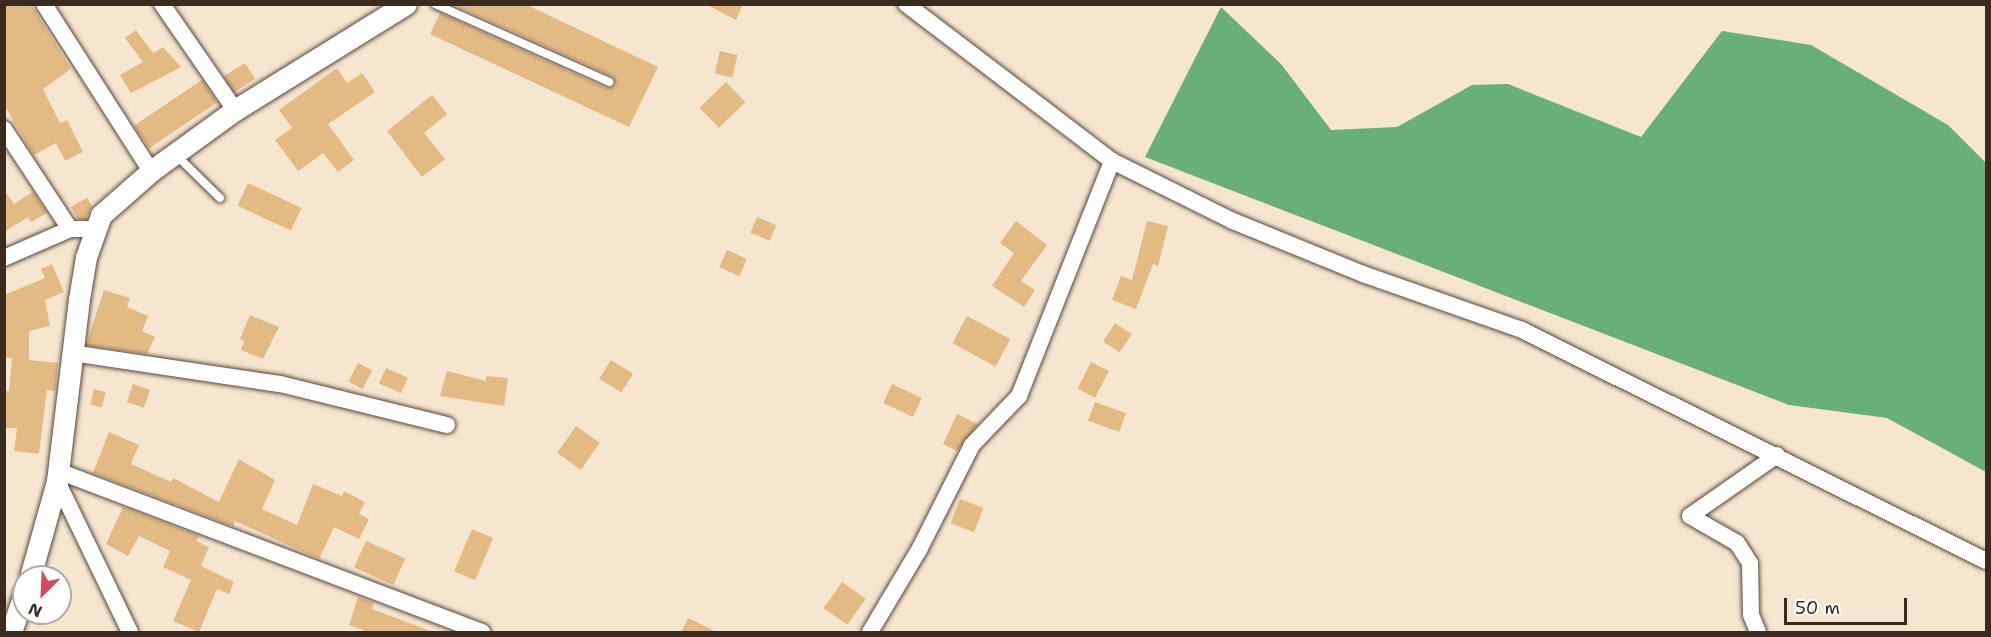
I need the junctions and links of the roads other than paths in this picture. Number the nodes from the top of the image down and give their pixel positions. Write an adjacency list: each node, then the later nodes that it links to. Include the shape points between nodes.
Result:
1 (44, 4): 11 (street)
2 (162, 4): 7 (street)
3 (406, 4): 7 (street)
4 (435, 4): 6 (lane)
5 (906, 4): 10 (street)
6 (609, 82)
7 (235, 110): 9 (street)
8 (4, 129): 13 (street)
9 (175, 154): 11 (street); 12 (lane)
10 (1112, 161): 18 (street, via 1233,221 1363,274 1522,330); 24 (street, via 1019,396 972,445 920,548)
11 (151, 171): 14 (street, via 111,204)
12 (220, 198)
13 (70, 229): 14 (street); 15 (street)
14 (93, 229): 16 (street)
15 (5, 258)
16 (72, 353): 17 (street, via 280,384); 19 (street)
17 (447, 425)
18 (1777, 455): 20 (street); 25 (street, via 1690,516 1737,543 1750,563 1751,615)
19 (58, 476): 21 (street); 22 (street); 23 (street)
20 (1986, 561)
21 (33, 565)
22 (130, 633)
23 (482, 633)
24 (870, 633)
25 (1758, 633)

